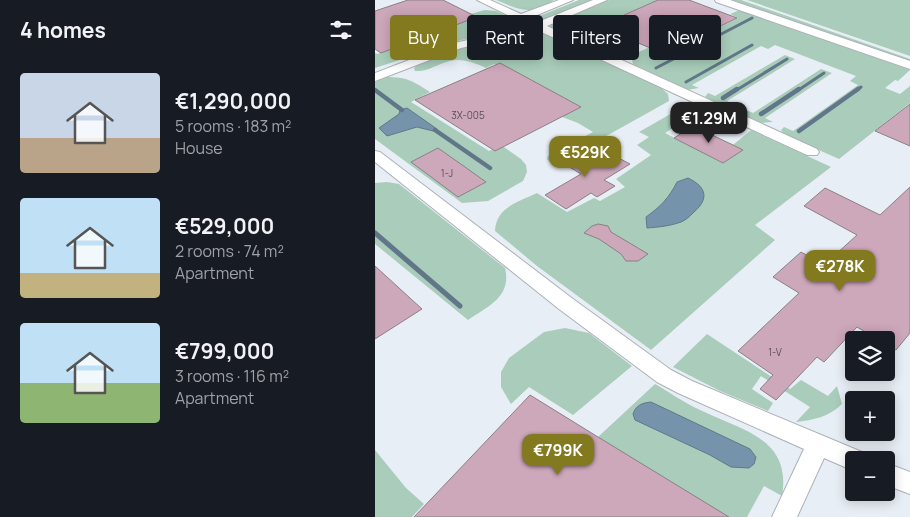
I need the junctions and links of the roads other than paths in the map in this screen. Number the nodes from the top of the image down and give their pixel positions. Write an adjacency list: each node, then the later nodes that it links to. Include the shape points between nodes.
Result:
1 (481, 0): 6 (lane)
2 (568, 0): 7 (lane)
3 (602, 0): 8 (lane)
4 (720, 0): 12 (lane)
5 (744, 0): 11 (lane)
6 (514, 15)
7 (529, 15)
8 (543, 24)
9 (543, 29): 14 (lane)
10 (467, 43): 13 (lane)
11 (910, 58)
12 (910, 65)
13 (375, 76)
14 (812, 152)
15 (379, 164): 16 (lane, via 664,376)
16 (818, 445): 17 (lane); 20 (lane)
17 (845, 456)
18 (895, 478): 19 (lane)
19 (910, 484)
20 (784, 517)

